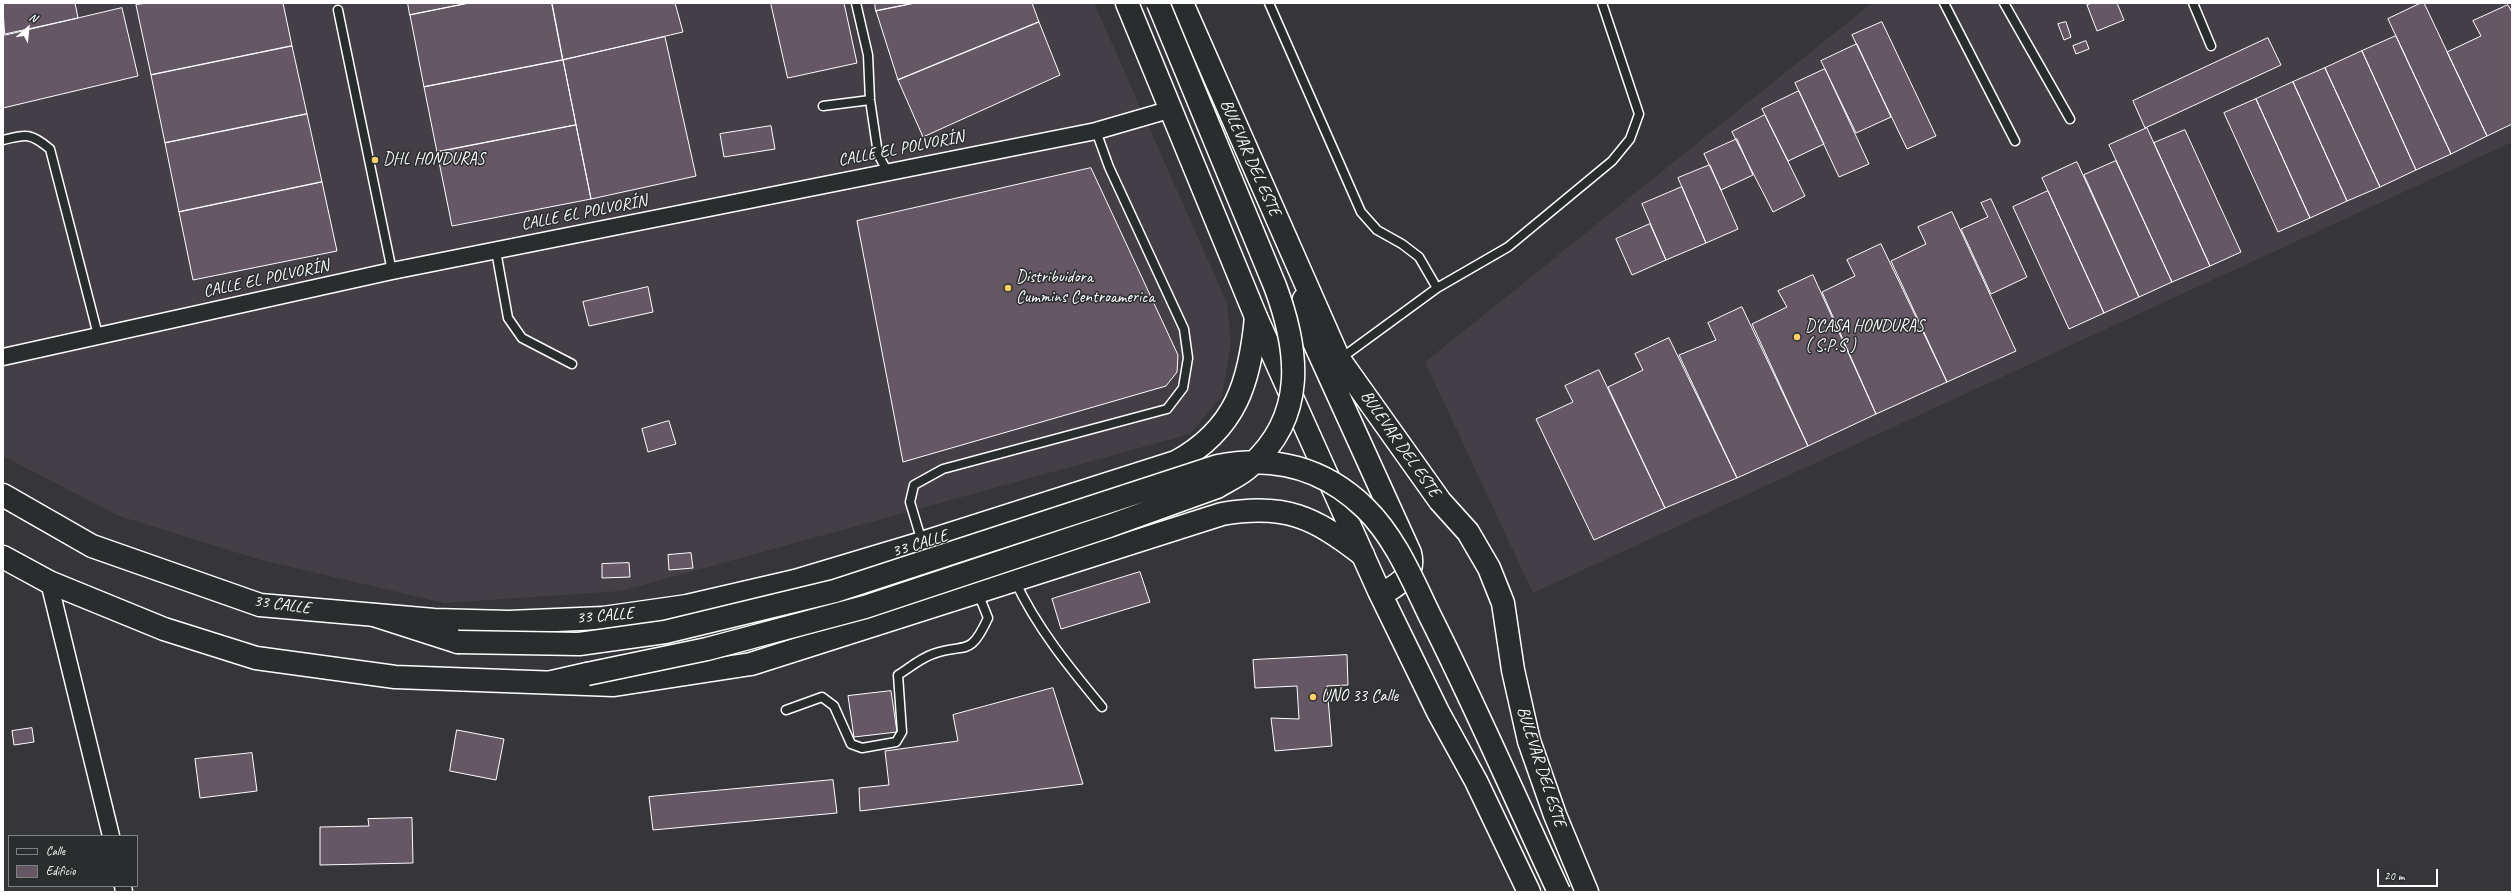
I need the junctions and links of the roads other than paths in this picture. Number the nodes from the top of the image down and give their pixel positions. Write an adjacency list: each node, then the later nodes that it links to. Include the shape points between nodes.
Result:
1 (856, 3): 12 (lane, via 868,55)
2 (1128, 3): 14 (main road)
3 (1158, 3): 40 (main road, bridge, via 1275,286 1289,331 1293,377 1291,400 1281,427 1267,449 1249,467 1216,487 997,564 865,607 707,649)
4 (1182, 3): 22 (main road, BULEVAR DEL ESTE)
5 (1270, 3): 23 (lane, via 1361,212 1377,230 1419,256)
6 (1602, 3): 23 (lane, via 1639,114 1630,139 1612,161 1508,246)
7 (1944, 3): 18 (lane)
8 (2004, 3): 15 (lane)
9 (2193, 3): 11 (lane)
10 (338, 10): 21 (lane)
11 (2212, 46)
12 (870, 100): 13 (lane); 19 (lane, via 878,154)
13 (823, 106)
14 (1172, 109): 16 (street, CALLE EL POLVORÍN); 24 (main road)
15 (2070, 119)
16 (1096, 131): 19 (street, CALLE EL POLVORÍN); 32 (lane, via 1109,167 1184,329 1188,358 1183,388 1167,409 943,469 914,485 910,502)
17 (3, 140): 25 (lane, via 26,135 36,137 50,149)
18 (2015, 141)
19 (887, 171): 20 (street, CALLE EL POLVORÍN)
20 (496, 251): 21 (street, CALLE EL POLVORÍN); 28 (lane, via 508,318 522,338)
21 (392, 271): 25 (street, CALLE EL POLVORÍN)
22 (1300, 272): 27 (main road, BULEVAR DEL ESTE); 38 (main road, via 1309,331 1410,553 1412,562 1409,575)
23 (1437, 288): 27 (lane)
24 (1256, 317): 29 (main road, 33 CALLE, via 1250,360 1237,401 1227,418 1205,444 1176,462); 33 (main road)
25 (98, 335): 26 (street, CALLE EL POLVORÍN)
26 (3, 357)
27 (1339, 359): 46 (main road, BULEVAR DEL ESTE, via 1440,501 1468,532 1489,568 1503,603 1513,670 1529,741 1555,815)
28 (572, 364)
29 (1158, 469): 31 (main road); 32 (main road, 33 CALLE)
30 (3, 495): 39 (main road, 33 CALLE, via 92,546 260,605)
31 (1177, 527): 33 (main road, via 1243,510 1281,511 1316,523); 35 (main road)
32 (922, 543): 39 (main road, 33 CALLE, via 795,581 687,606 603,618 509,622)
33 (1363, 555): 38 (main road)
34 (3, 557): 36 (main road)
35 (1015, 581): 37 (main road); 41 (lane, via 1053,648)
36 (49, 582): 40 (main road, via 164,629 256,658 395,677); 43 (street)
37 (978, 593): 40 (main road, via 751,664 614,685); 42 (lane, via 988,618 980,635 966,649 932,654 898,675 902,732 896,742 862,748 851,744 834,706 822,697)
38 (1381, 595): 44 (main road, via 1438,712 1476,781)
39 (374, 615): 45 (main road, bridge, via 458,642 579,644 665,632 835,592 1218,466 1244,461 1267,461 1290,466 1331,481 1350,494 1390,539 1444,644)
40 (552, 682)
41 (1102, 707)
42 (786, 710)
43 (111, 835)
44 (1528, 892)
45 (1559, 892)
46 (1587, 892)

